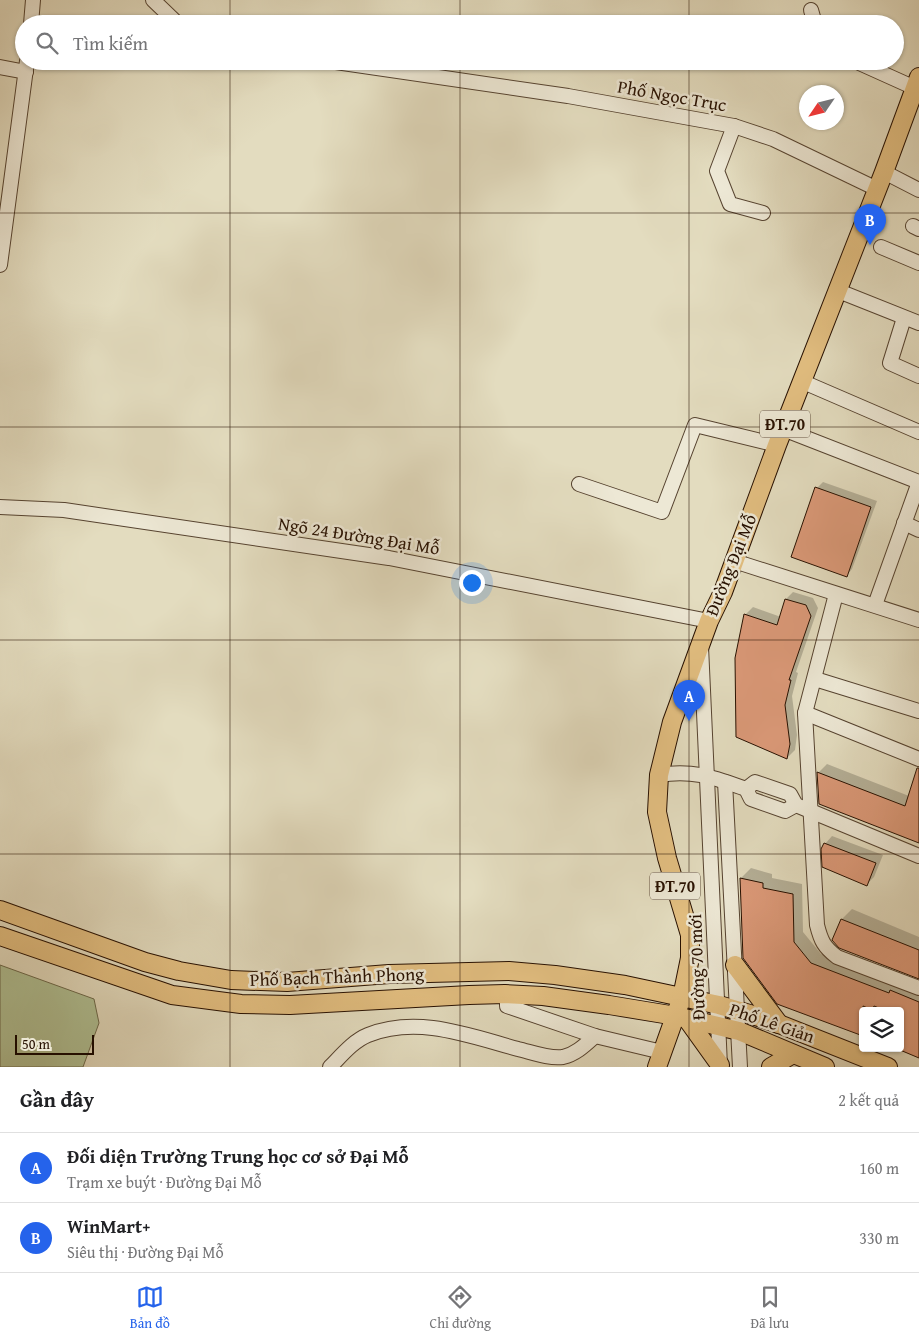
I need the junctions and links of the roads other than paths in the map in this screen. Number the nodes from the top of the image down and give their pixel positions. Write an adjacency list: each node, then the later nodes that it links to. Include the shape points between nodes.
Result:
1 (33, 0): 4 (street)
2 (153, 0): 5 (street)
3 (811, 10): 6 (street)
4 (32, 15)
5 (169, 15)
6 (812, 15)
7 (0, 67): 8 (street)
8 (15, 67)
9 (25, 70): 15 (street)
10 (390, 70): 13 (street, Phố Ngọc Trục, via 568,96)
11 (882, 70): 12 (street)
12 (917, 82): 14 (main road, Đường Đại Mỗ / ĐT.70)
13 (734, 126): 16 (street, Phố Ngọc Trục, via 774,139); 18 (street, via 717,171 730,204)
14 (884, 172): 16 (main road, Đường Đại Mỗ / ĐT.70); 17 (street)
15 (6, 180): 20 (street)
16 (877, 189): 22 (main road, Đường Đại Mỗ / ĐT.70)
17 (919, 190)
18 (764, 213)
19 (881, 247): 21 (street)
20 (0, 257)
21 (919, 264)
22 (836, 290): 23 (street); 26 (main road, Đường Đại Mỗ / ĐT.70)
23 (904, 318): 24 (street); 25 (street, via 890,363)
24 (919, 323)
25 (919, 376)
26 (801, 381): 27 (main road, Đường Đại Mỗ / ĐT.70); 28 (street)
27 (783, 429): 29 (main road, Đường Đại Mỗ / ĐT.70); 30 (street)
28 (919, 432)
29 (777, 445): 31 (street, via 696,425 662,512); 35 (main road, Đường Đại Mỗ / ĐT.70)
30 (919, 482): 33 (street)
31 (579, 484)
32 (0, 507): 39 (street, Ngõ 24 Đường Đại Mỗ, via 64,510 389,558)
33 (904, 524): 34 (street); 37 (street)
34 (919, 530)
35 (734, 562): 36 (street); 39 (main road, Đường Đại Mỗ / ĐT.70)
36 (836, 594): 37 (street); 41 (street)
37 (875, 605): 38 (street)
38 (919, 620)
39 (709, 622): 40 (main road, Đường Đại Mỗ / ĐT.70)
40 (701, 644): 45 (main road, Đường Đại Mỗ / ĐT.70, via 672,722); 46 (street, Đường 70 mới)
41 (815, 679): 42 (street); 43 (street)
42 (919, 712)
43 (806, 714): 44 (street); 48 (street)
44 (919, 759)
45 (659, 775): 46 (street, via 677,772); 57 (main road, Đường Đại Mỗ / ĐT.70, via 657,812 690,935 690,958)
46 (708, 776): 47 (street); 58 (street, Đường 70 mới)
47 (725, 782): 48 (street, via 746,789 751,799 785,811 796,805); 52 (street, Đường 70 mới)
48 (810, 812): 49 (street); 54 (street, via 816,925 820,938 837,957)
49 (919, 856)
50 (0, 910): 53 (main road, Phố Bạch Thành Phong)
51 (0, 936): 56 (main road, Phố Bạch Thành Phong)
52 (735, 965): 59 (street, Đường 70 mới); 61 (main road)
53 (179, 971): 56 (main road); 57 (main road, Phố Bạch Thành Phong, via 231,980 287,982 389,974 509,971 625,985)
54 (919, 988)
55 (505, 994): 56 (main road, Phố Bạch Thành Phong, via 290,1005 240,1004); 60 (main road, Phố Bạch Thành Phong, via 609,1004); 64 (street, via 507,1006)
56 (172, 995)
57 (682, 997): 58 (main road, Phố Lê Giản); 60 (main road, Đường Đại Mỗ / ĐT.70)
58 (719, 1005): 59 (main road, Phố Lê Giản); 62 (street, Đường 70 mới)
59 (738, 1011): 61 (main road, Phố Lê Giản); 63 (street, Đường 70 mới)
60 (682, 1017): 62 (main road, Phố Lê Giản); 66 (main road, Đường Đại Mỗ / ĐT.70); 67 (main road)
61 (779, 1024): 72 (main road, Phố Lê Giản)
62 (717, 1026): 63 (main road, Phố Lê Giản); 67 (street, Đường 70 mới)
63 (739, 1031): 65 (main road, Phố Lê Giản); 69 (street, Đường 70 mới)
64 (595, 1036): 66 (street); 68 (street, via 579,1050 561,1057 529,1052 444,1029 405,1027 368,1036 354,1044)
65 (793, 1054): 70 (main road); 71 (main road, Phố Lê Giản)
66 (660, 1060)
67 (720, 1066)
68 (330, 1067)
69 (740, 1067)
70 (771, 1067)
71 (825, 1067)
72 (888, 1067)

